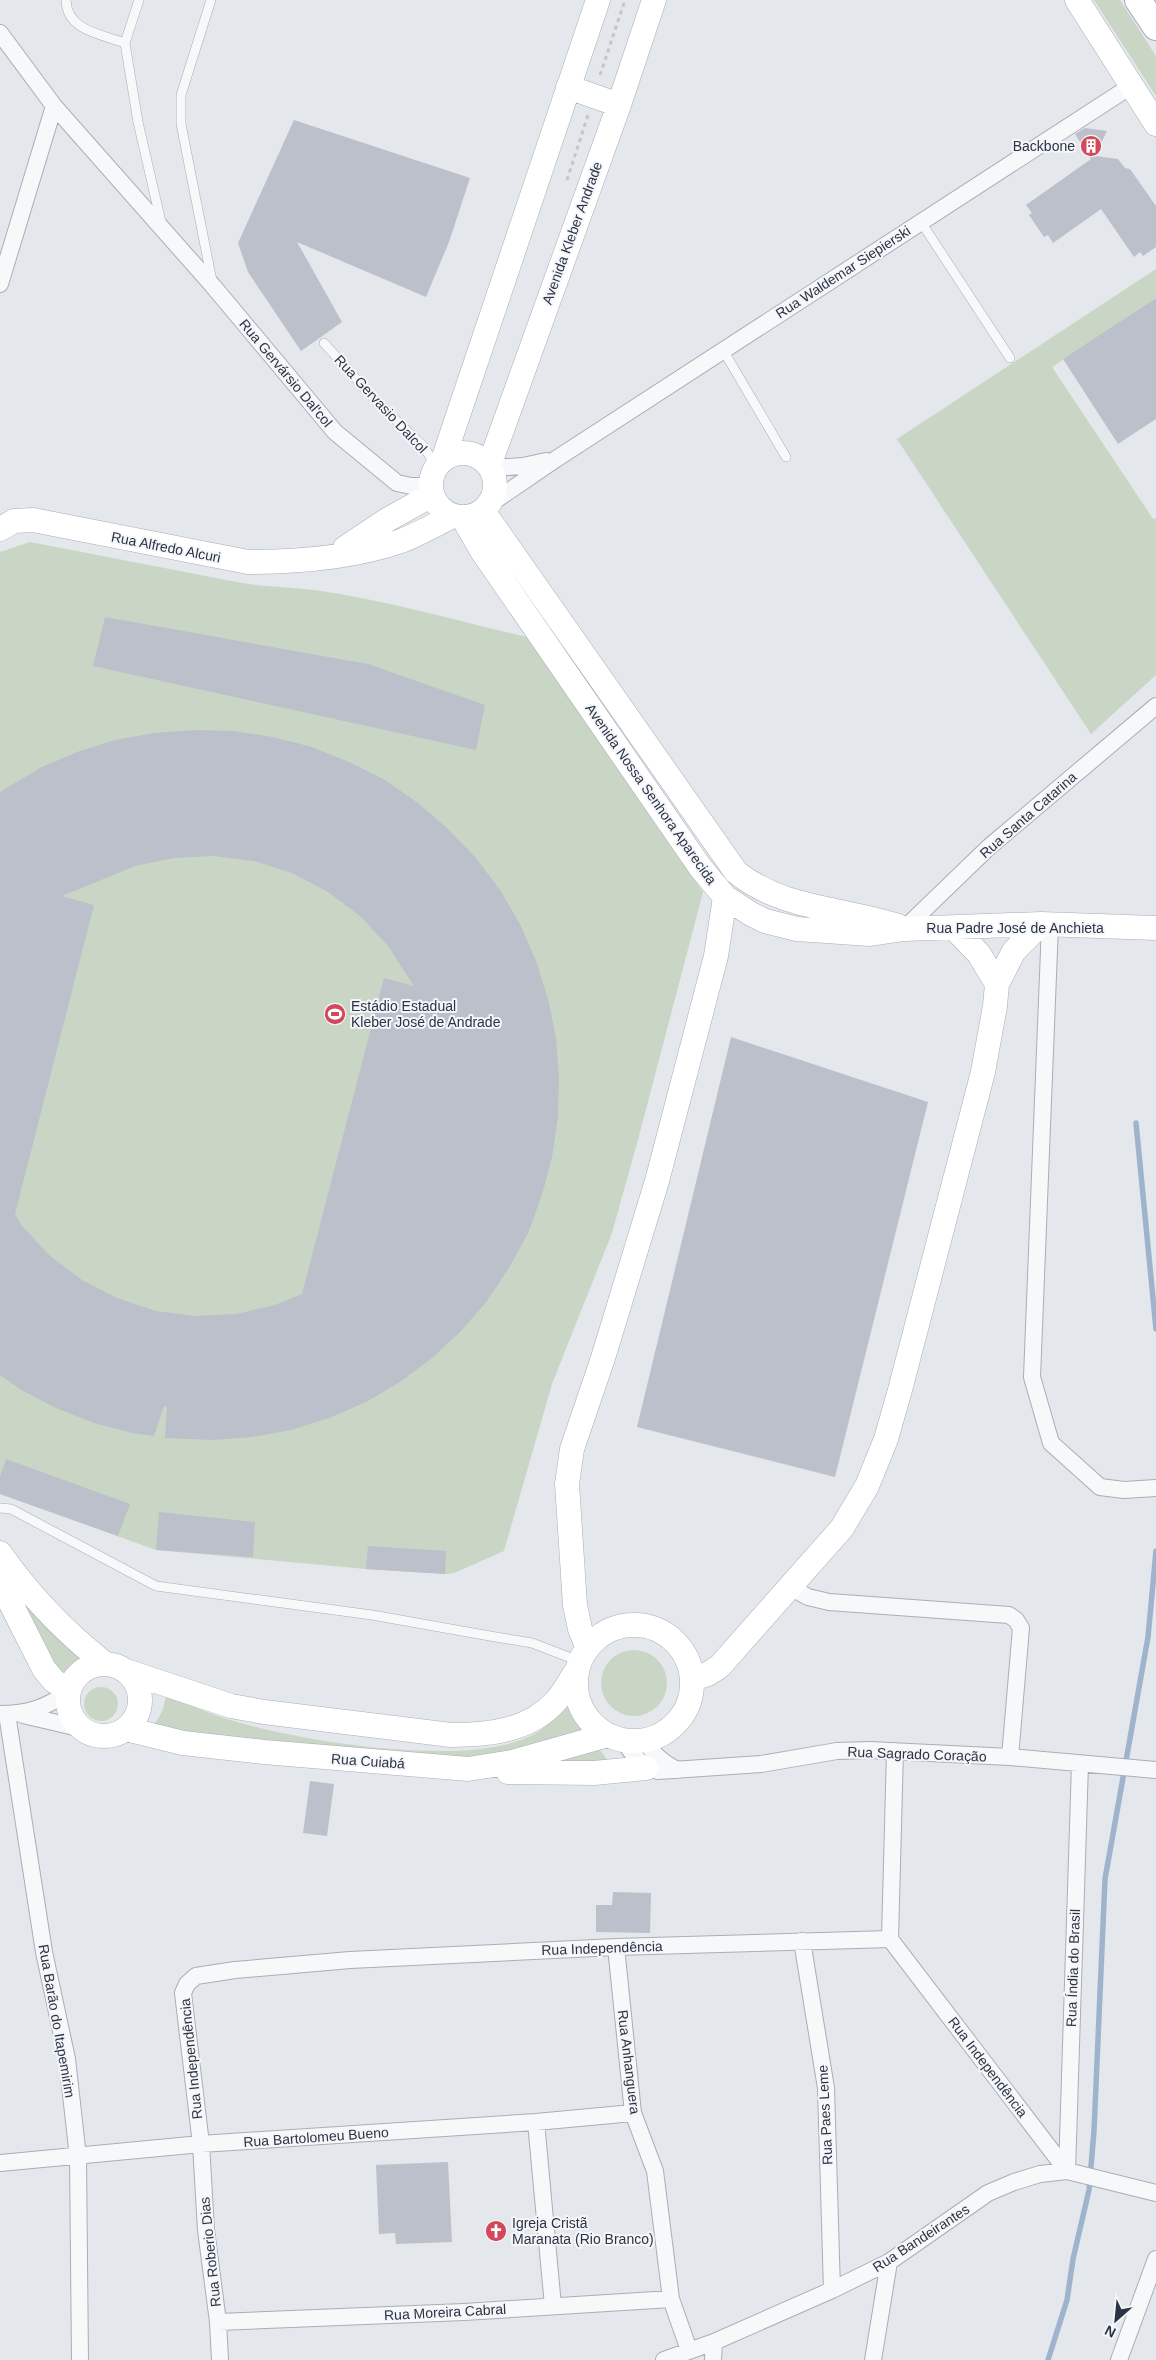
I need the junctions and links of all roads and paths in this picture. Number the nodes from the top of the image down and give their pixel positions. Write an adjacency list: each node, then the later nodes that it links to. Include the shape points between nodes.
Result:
1 (66, 0): 10 (lane, via 67,12 73,22)
2 (139, 0): 10 (lane)
3 (211, 0): 19 (lane, via 181,95 181,124)
4 (598, 0): 12 (street)
5 (654, 0): 13 (street, Avenida Kleber Andrade)
6 (1077, 0): 11 (street)
7 (1138, 0): 8 (main road)
8 (1156, 27)
9 (0, 33): 14 (street, Rua Gervársio Dal'col)
10 (125, 43): 17 (lane, Rua Gervársio Dal'col, via 138,122)
11 (1131, 86): 15 (street); 16 (street, Rua Waldemar Siepierski)
12 (568, 87): 13 (street); 26 (street)
13 (619, 105): 25 (street, Avenida Kleber Andrade)
14 (54, 106): 17 (street, Rua Gervársio Dal'col); 18 (street)
15 (1156, 124)
16 (921, 222): 21 (street, Rua Waldemar Siepierski); 22 (lane)
17 (162, 227): 19 (street, Rua Gervársio Dal'col)
18 (0, 284)
19 (213, 286): 26 (street, Rua Gervársio Dal'col, via 335,432 397,483 411,486)
20 (324, 343): 26 (lane, Rua Gervasio Dalcol, via 423,446)
21 (723, 350): 23 (lane); 24 (street, Rua Waldemar Siepierski)
22 (1010, 358)
23 (786, 457)
24 (556, 459): 25 (street, Rua Waldemar Siepierski, via 524,466); 27 (street, Rua Waldemar Siepierski)
25 (490, 467): 26 (street, via 481,459 467,454 452,455); 27 (street, via 496,486)
26 (436, 477): 27 (street, via 444,512); 29 (street, Rua Alfredo Alcuri, via 387,520)
27 (472, 512): 29 (street, Rua Alfredo Alcuri, via 400,541); 31 (street, Avenida Nossa Senhora Aparecida, via 482,551 700,867); 35 (street, Avenida Nossa Senhora Aparecida, via 736,872 752,885 787,900 874,918)
28 (0, 529): 29 (street, Rua Alfredo Alcuri, via 14,521 34,520 248,562 307,561)
29 (336, 555)
30 (1156, 706): 35 (street, Rua Santa Catarina, via 989,848)
31 (725, 896): 35 (street, Avenida Nossa Senhora Aparecida, via 765,921 797,929 870,934); 42 (street, via 716,956 657,1181 572,1449 567,1484)
32 (1045, 925): 33 (street, Rua Padre José de Anchieta); 34 (street, Rua Padre José de Anchieta); 36 (street, via 1014,951); 37 (street, via 1032,1377 1051,1443 1100,1487 1124,1490)
33 (954, 928): 35 (street, Rua Padre José de Anchieta); 36 (street, via 979,954)
34 (1156, 928)
35 (904, 929)
36 (997, 984): 41 (street, via 984,1072 886,1439 867,1486 842,1528)
37 (1156, 1488)
38 (0, 1508): 42 (lane, via 11,1509 156,1586 372,1615 532,1644)
39 (0, 1553): 43 (street, via 74,1639)
40 (0, 1582): 45 (street, via 44,1669)
41 (790, 1587): 44 (street, via 720,1666); 51 (street, via 808,1597 829,1602 1009,1615 1016,1620 1021,1628)
42 (581, 1660): 43 (street, via 556,1702 529,1722 504,1731 478,1735 451,1735 231,1706); 44 (street, via 600,1634 616,1626 634,1624 651,1627 667,1635 680,1647 689,1662); 49 (street, via 576,1692 581,1710 592,1724)
43 (115, 1667): 45 (street, via 93,1665 74,1679); 48 (street, via 134,1679 139,1688 139,1711)
44 (692, 1679): 49 (street, via 691,1696 675,1725 661,1735)
45 (69, 1691): 46 (street, via 44,1708); 47 (street, via 72,1717)
46 (8, 1714): 47 (street); 63 (street, Rua Barão do Itapemirim, via 44,1952 67,2058)
47 (83, 1729): 48 (street, via 104,1736)
48 (126, 1729): 53 (street, Rua Cuiabá, via 183,1742 255,1751)
49 (626, 1739): 53 (street, Rua Cuiabá); 54 (street, via 637,1760); 56 (street)
50 (896, 1751): 51 (street, Rua Sagrado Coração); 56 (street, Rua Sagrado Coração, via 837,1751 761,1764); 57 (street)
51 (1010, 1757): 52 (street, Rua Sagrado Coração)
52 (1080, 1764): 55 (street, Rua Sagrado Coração); 65 (street, Rua Índia do Brasil)
53 (468, 1768): 54 (street, via 511,1772)
54 (646, 1768): 56 (street, Rua Sagrado Coração)
55 (1156, 1770)
56 (679, 1771)
57 (890, 1939): 58 (street, Rua Independência); 65 (street, Rua Independência)
58 (802, 1941): 59 (street, Rua Independência); 69 (street, Rua Paes Leme, via 826,2088)
59 (616, 1947): 60 (street, Rua Anhanguera); 62 (street, Rua Independência, via 350,1960 196,1976 183,1993)
60 (633, 2113): 61 (street, Rua Bartolomeu Bueno); 70 (street, Rua Anhanguera, via 655,2171)
61 (536, 2122): 62 (street, Rua Bartolomeu Bueno); 71 (street)
62 (201, 2144): 63 (street, Rua Bartolomeu Bueno); 72 (street, Rua Roberio Dias, via 206,2230)
63 (78, 2157): 64 (street, Rua Bartolomeu Bueno); 75 (street, Rua Barão do Itapemirim)
64 (0, 2163)
65 (1067, 2171): 66 (street, Rua Bandeirantes); 68 (street, Rua Bandeirantes, via 1040,2174 988,2193)
66 (1156, 2193)
67 (1156, 2258): 80 (street)
68 (889, 2262): 69 (street, Rua Bandeirantes); 79 (street)
69 (832, 2290): 73 (street, Rua Bandeirantes)
70 (671, 2299): 71 (street, Rua Moreira Cabral); 74 (street, Rua Anhanguera)
71 (553, 2306): 72 (street, Rua Moreira Cabral)
72 (218, 2322): 76 (street, Rua Roberio Dias)
73 (714, 2342): 74 (street, Rua Bandeirantes); 78 (street)
74 (688, 2350): 77 (street, Rua Bandeirantes)
75 (80, 2360)
76 (220, 2360)
77 (664, 2360)
78 (713, 2360)
79 (873, 2360)
80 (1119, 2360)

